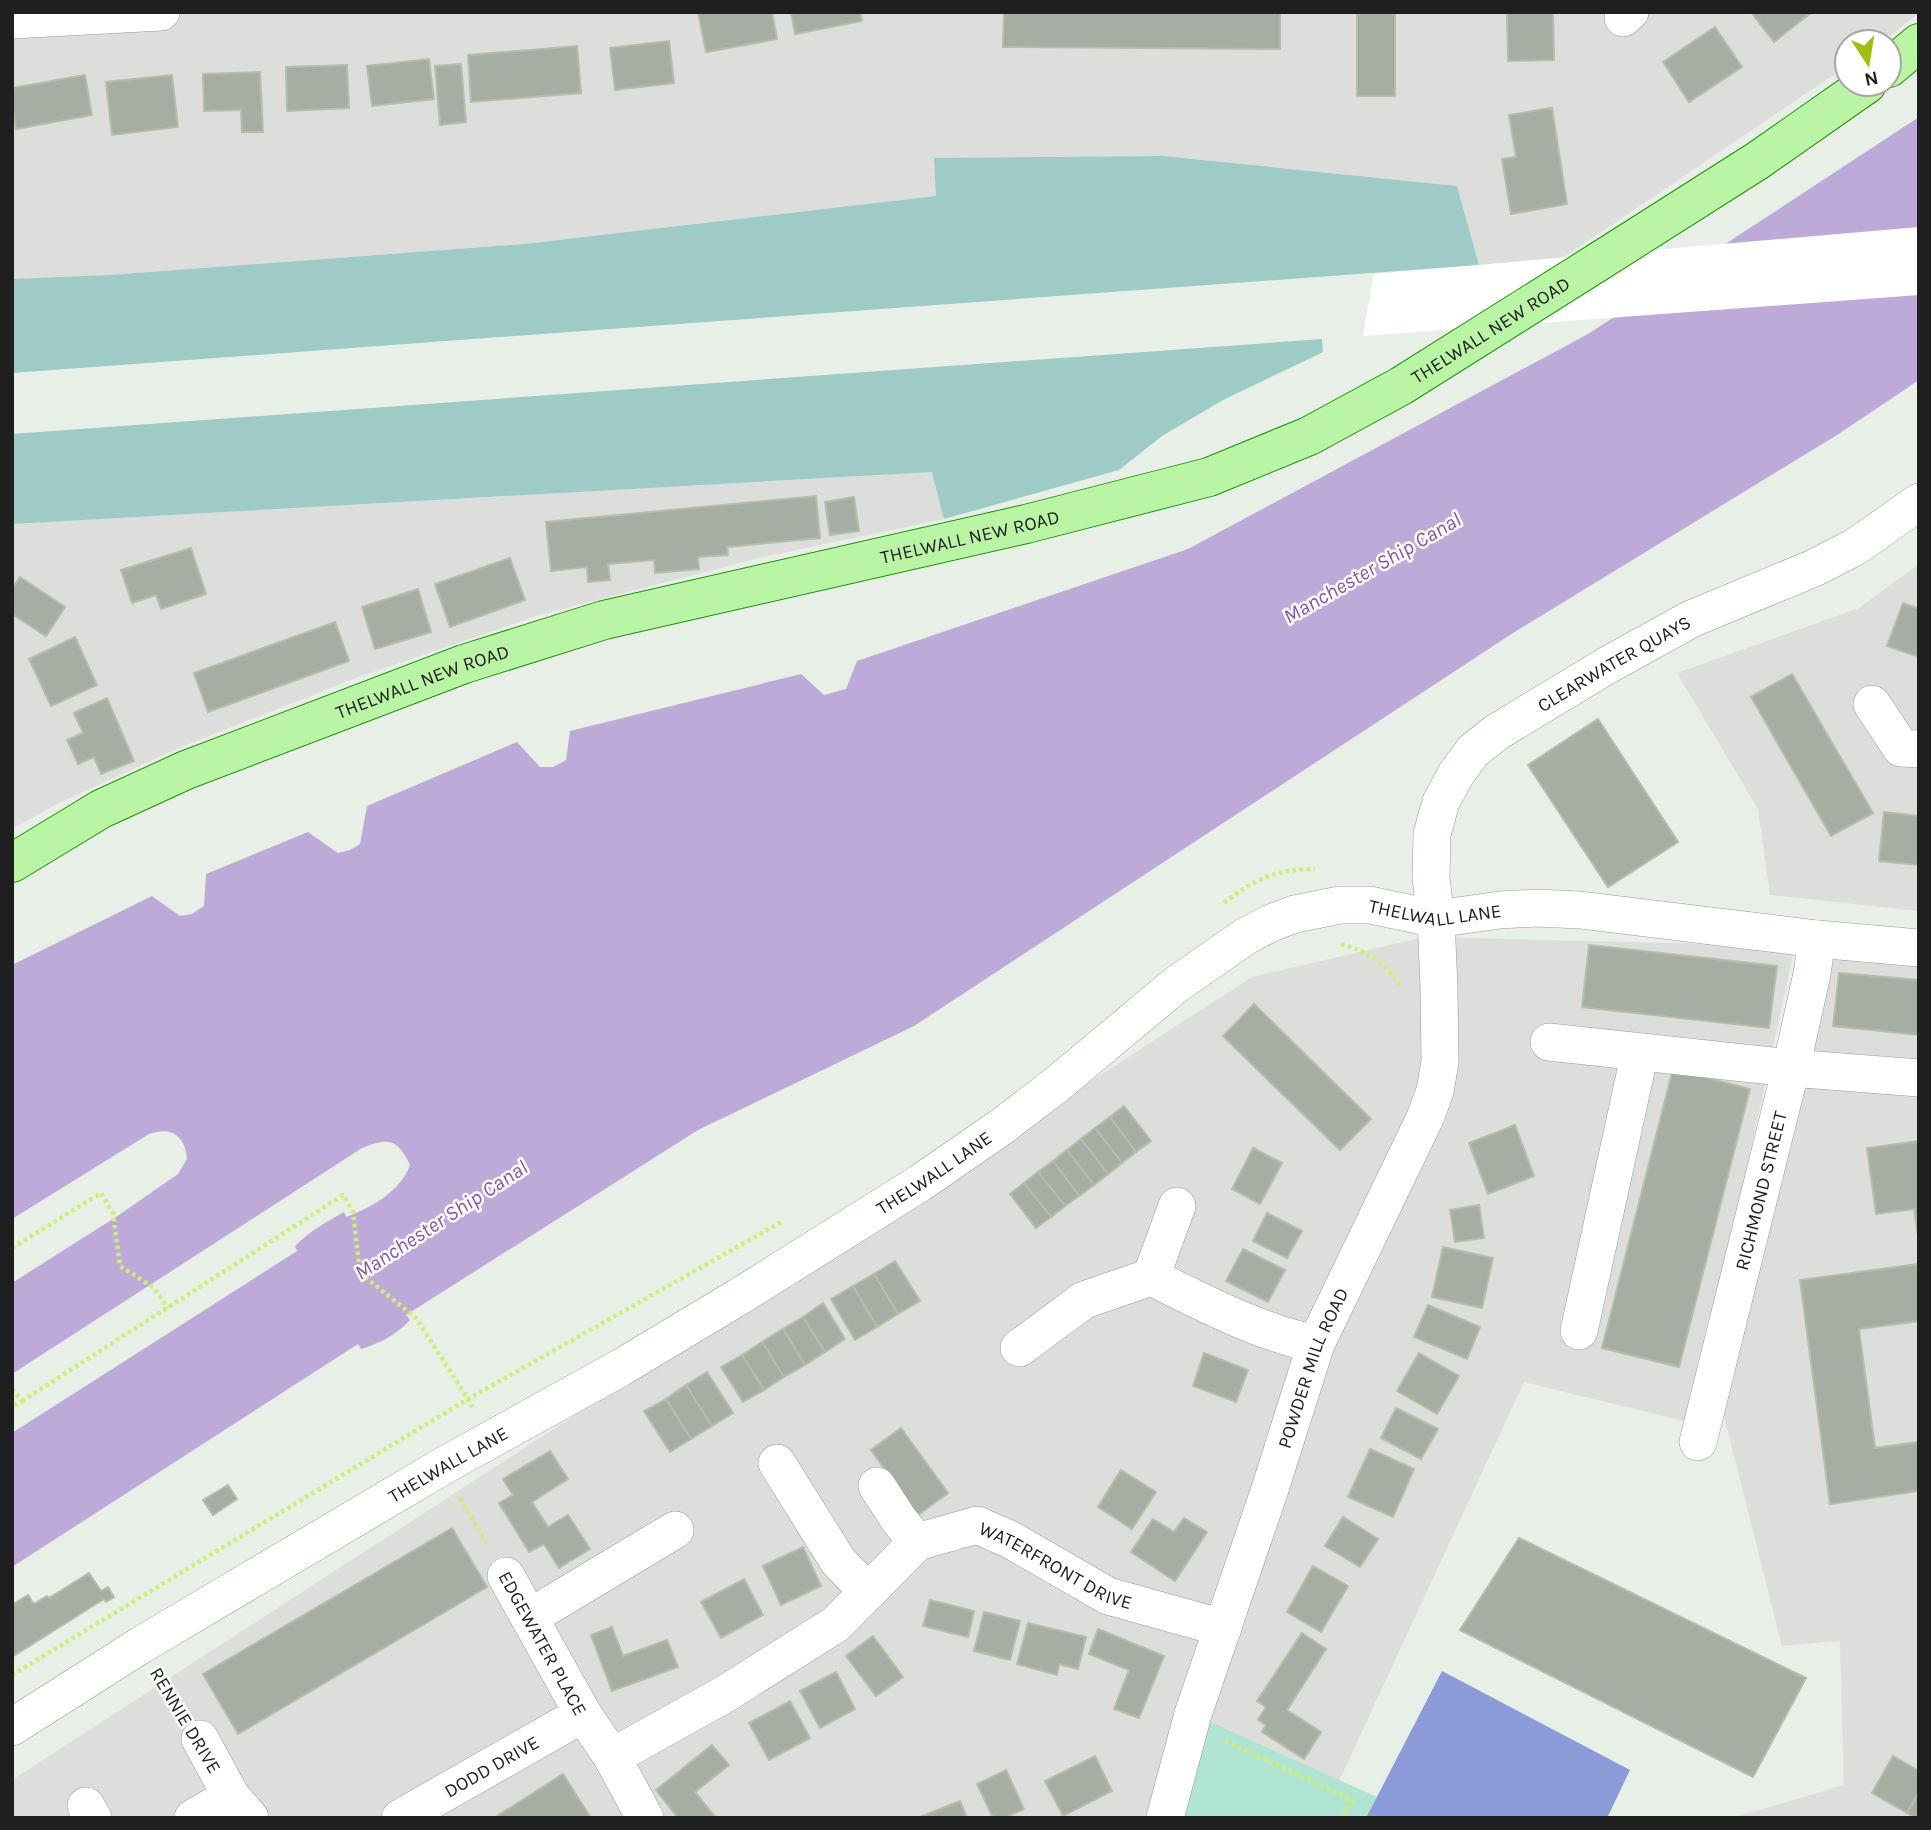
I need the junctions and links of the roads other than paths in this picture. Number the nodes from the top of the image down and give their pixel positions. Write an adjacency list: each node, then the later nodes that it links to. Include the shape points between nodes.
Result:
1 (161, 12): 2 (street)
2 (31, 17)
3 (1919, 43): 4 (main road)
4 (1903, 56)
5 (1847, 98): 9 (main road, THELWALL NEW ROAD, via 1757,161 1401,386 1309,436 1209,477 1026,524 604,620 464,664 186,770 101,809)
6 (1919, 502): 10 (street, CLEARWATER QUAYS, via 1855,547 1691,619 1618,659 1497,732 1474,751 1441,802 1432,834)
7 (1872, 704): 8 (street, via 1901,748)
8 (1919, 748)
9 (14, 859)
10 (1436, 919): 11 (street, THELWALL LANE, via 1500,910 1558,909); 20 (street, POWDER MILL ROAD, via 1440,1062 1435,1091); 32 (street, THELWALL LANE, via 1370,905 1340,905 1295,914 1246,936 1177,984 1001,1127 920,1183 631,1361 141,1644)
11 (1817, 939): 12 (street, THELWALL LANE); 15 (street, RICHMOND STREET)
12 (1919, 948)
13 (1549, 1042): 14 (street)
14 (1640, 1052): 15 (street); 19 (street)
15 (1791, 1068): 16 (street); 22 (street, RICHMOND STREET)
16 (1919, 1078)
17 (1177, 1206): 18 (street)
18 (1151, 1277): 20 (street, via 1228,1315); 21 (street, via 1084,1300)
19 (1579, 1331)
20 (1316, 1344): 30 (street, POWDER MILL ROAD)
21 (1019, 1348)
22 (1698, 1442)
23 (777, 1463): 28 (street, via 838,1560)
24 (877, 1486): 26 (street)
25 (675, 1530): 29 (street)
26 (917, 1542): 28 (street, WATERFRONT DRIVE); 30 (street, WATERFRONT DRIVE, via 977,1525 1108,1596)
27 (506, 1576): 29 (street, EDGEWATER PLACE)
28 (868, 1592): 34 (street, WATERFRONT DRIVE, via 836,1624 725,1694)
29 (530, 1617): 31 (street, EDGEWATER PLACE)
30 (1223, 1628): 39 (street, POWDER MILL ROAD)
31 (583, 1714): 34 (street, EDGEWATER PLACE); 37 (street, DODD DRIVE)
32 (12, 1727)
33 (200, 1740): 35 (street, RENNIE DRIVE)
34 (612, 1757): 38 (street, EDGEWATER PLACE)
35 (240, 1807): 36 (street, RENNIE DRIVE)
36 (193, 1818)
37 (400, 1818)
38 (645, 1818)
39 (1165, 1818)

